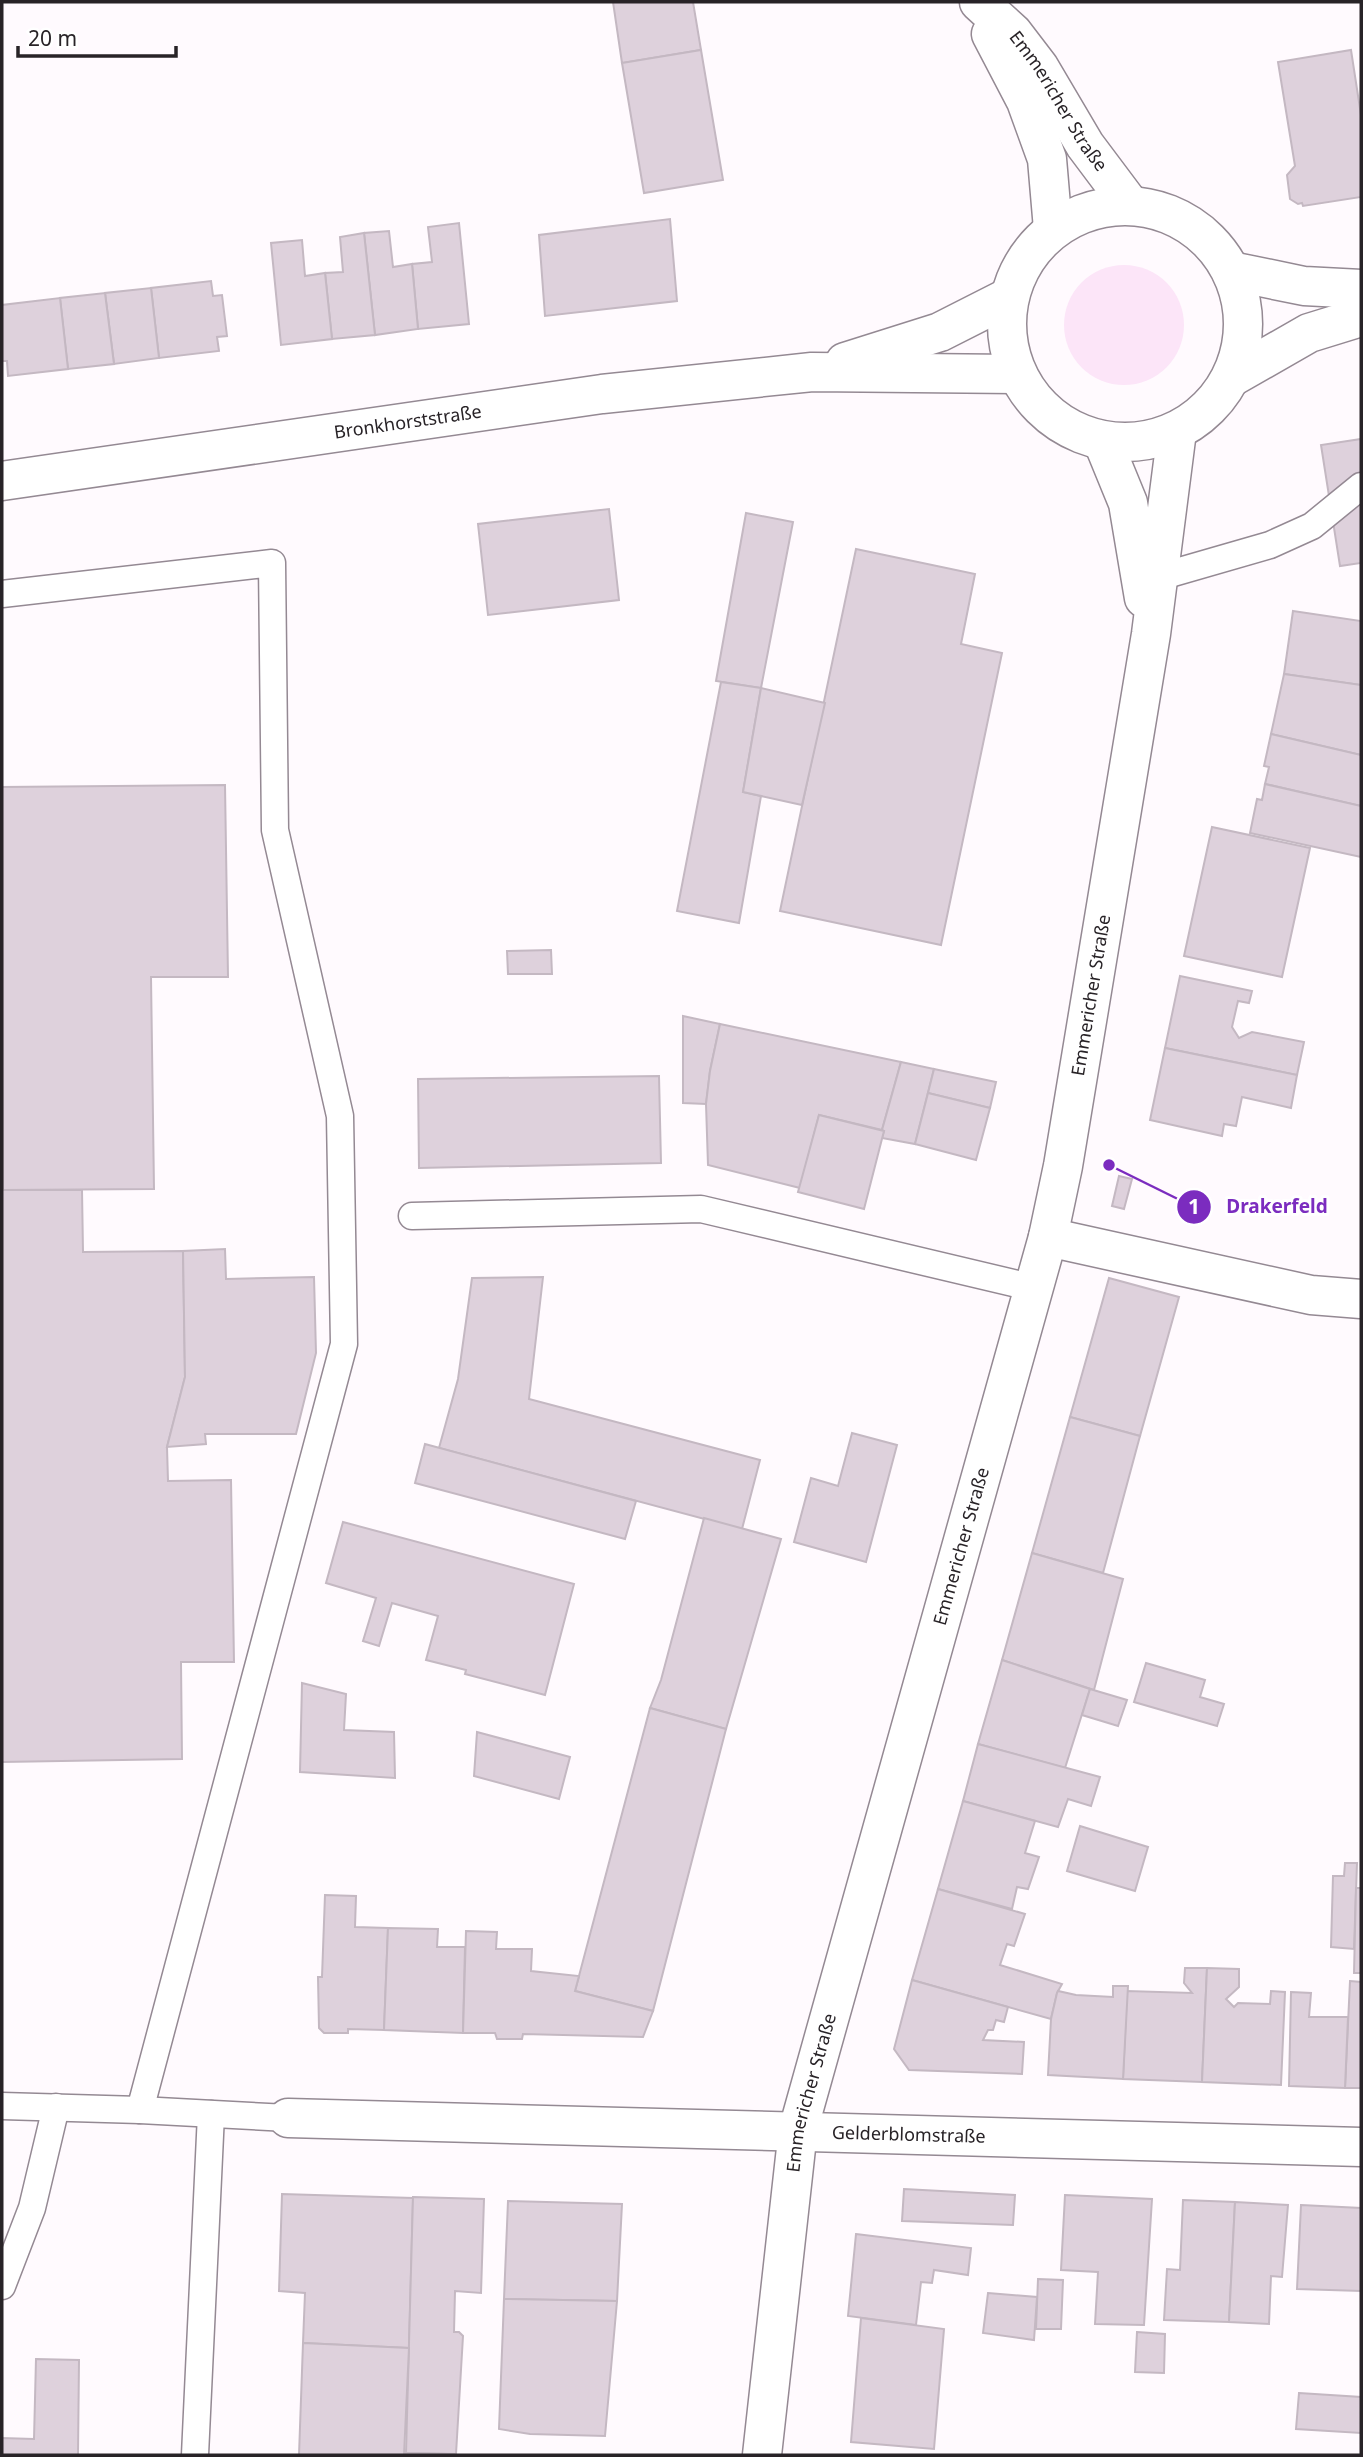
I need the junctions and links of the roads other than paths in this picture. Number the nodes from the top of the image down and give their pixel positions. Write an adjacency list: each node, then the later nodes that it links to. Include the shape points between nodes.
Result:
1 (972, 2): 4 (main road, Emmericher Straße, via 1026,101 1047,159)
2 (979, 2): 3 (main road, Emmericher Straße, via 1013,33 1039,66 1085,145)
3 (1129, 205): 4 (main road, via 1089,211); 5 (main road, via 1161,211 1189,225 1213,245)
4 (1053, 229): 7 (main road, via 1025,259)
5 (1231, 271): 6 (main road, via 1304,286); 11 (main road, via 1242,305 1242,342)
6 (1361, 289)
7 (1009, 297): 9 (main road, Bronkhorststraße, via 940,331); 10 (main road, via 1006,336)
8 (1361, 317): 11 (main road, via 1309,333)
9 (812, 372): 10 (main road, Bronkhorststraße); 14 (main road, Bronkhorststraße, via 602,394)
10 (1016, 374): 13 (main road, via 1037,405 1067,429)
11 (1231, 377): 12 (main road, via 1209,408)
12 (1177, 431): 13 (main road, via 1141,442); 16 (main road, Emmericher Straße)
13 (1103, 442): 18 (main road, Emmericher Straße, via 1128,503)
14 (2, 481)
15 (1361, 486): 16 (lane, via 1312,526 1270,545)
16 (1159, 576): 18 (main road, Emmericher Straße)
17 (2, 594): 25 (lane, via 272,563 275,830 340,1116 344,1344)
18 (1151, 634): 20 (main road, Emmericher Straße)
19 (412, 1216): 21 (lane, via 701,1209)
20 (1048, 1237): 21 (main road, Emmericher Straße); 22 (main road, via 1311,1295)
21 (1034, 1288): 28 (main road, Emmericher Straße)
22 (1361, 1299)
23 (2, 2106): 24 (lane)
24 (56, 2108): 25 (lane); 30 (lane, via 32,2208)
25 (140, 2110): 26 (lane)
26 (211, 2114): 27 (lane); 31 (lane)
27 (288, 2118): 28 (main road, Gelderblomstraße)
28 (798, 2130): 29 (main road, Gelderblomstraße); 32 (main road, Emmericher Straße)
29 (1361, 2147)
30 (2, 2286)
31 (195, 2455)
32 (762, 2455)

